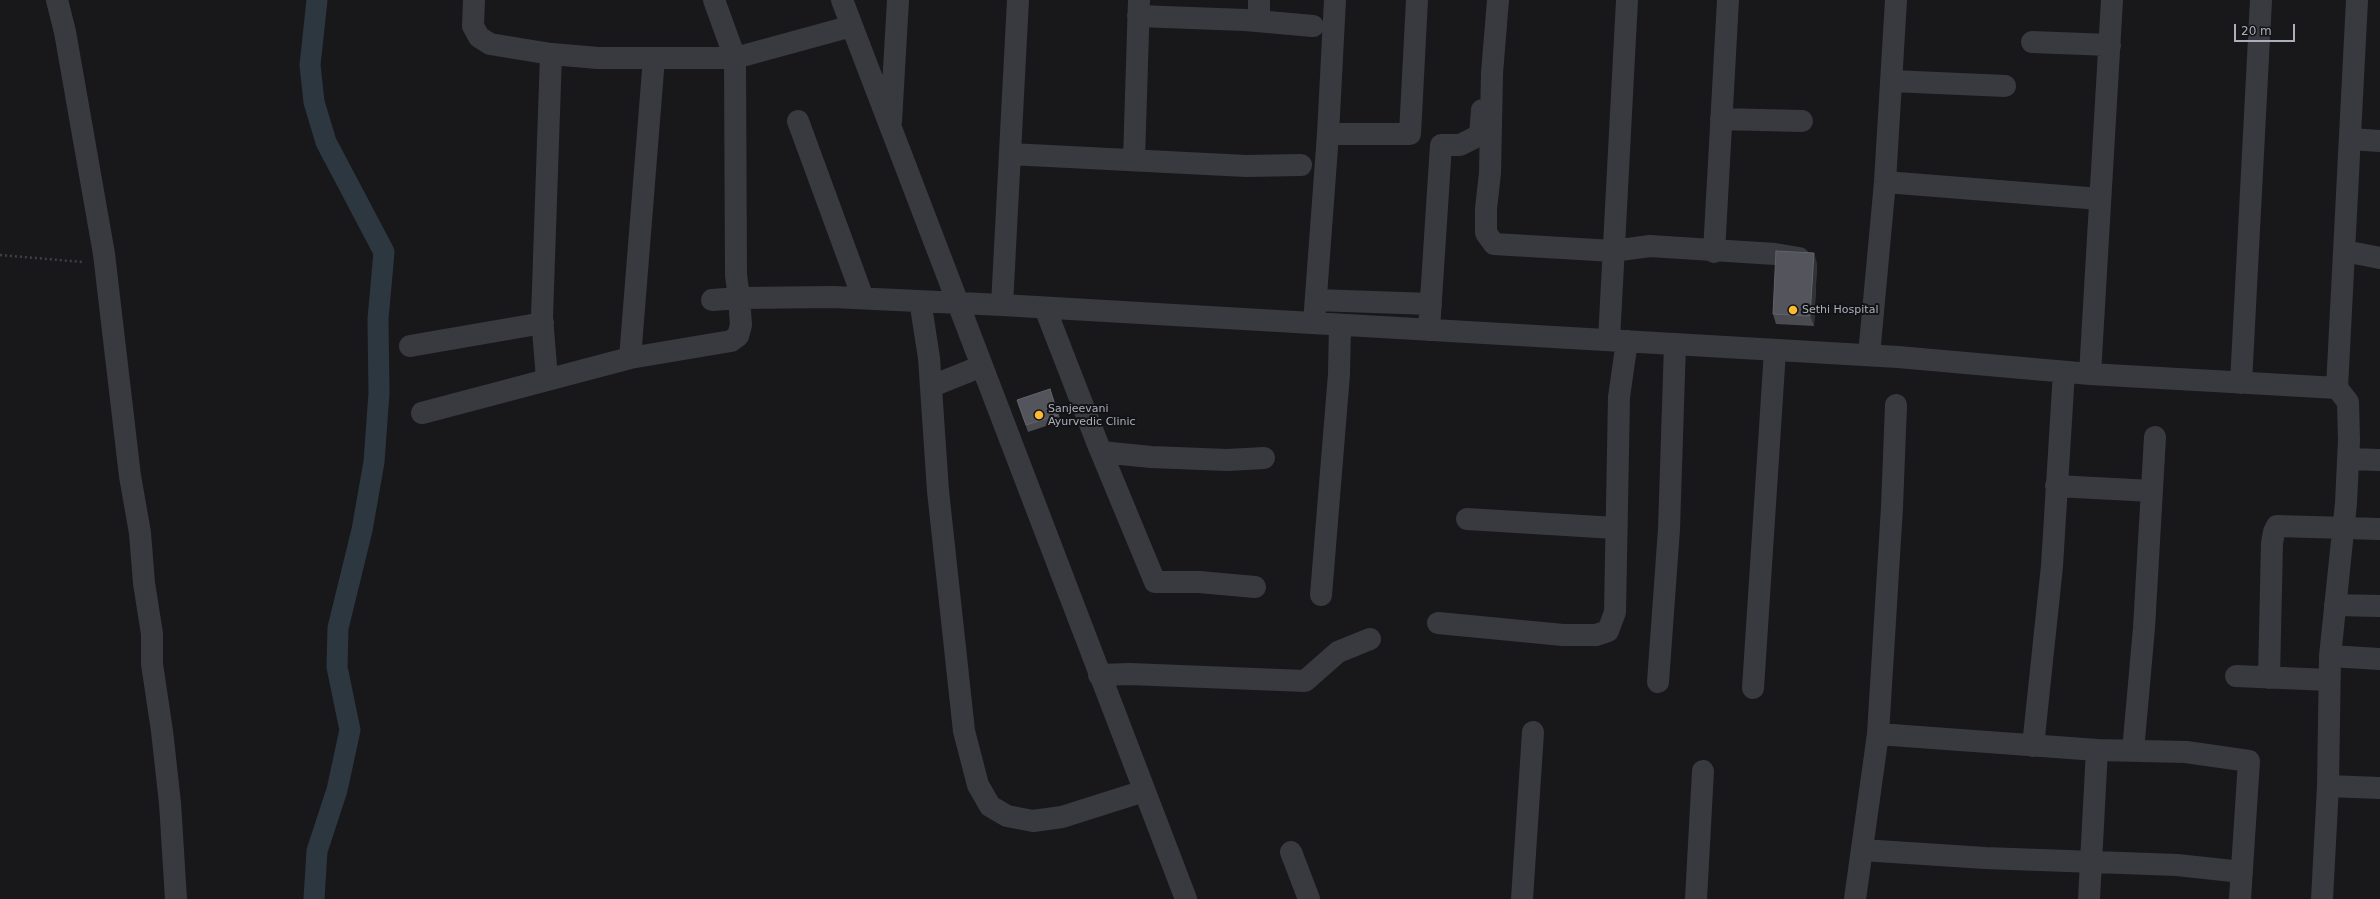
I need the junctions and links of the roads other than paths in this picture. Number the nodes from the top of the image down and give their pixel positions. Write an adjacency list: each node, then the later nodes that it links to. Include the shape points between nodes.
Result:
1 (57, 0): 113 (street, via 66,32 106,264 130,476 140,533 144,584 152,634 152,664 164,745)
2 (474, 0): 23 (street, via 473,26 479,37 490,44)
3 (714, 0): 25 (street)
4 (842, 0): 19 (street)
5 (898, 0): 31 (street)
6 (1018, 0): 37 (street)
7 (1335, 0): 32 (street)
8 (1417, 0): 33 (street)
9 (1486, 0): 36 (street, via 1490,11 1480,135 1460,145)
10 (1498, 0): 42 (street, via 1492,73 1486,234 1494,244)
11 (1627, 0): 42 (street)
12 (1728, 0): 28 (street)
13 (1896, 0): 26 (street)
14 (2112, 0): 22 (street)
15 (2261, 0): 70 (street)
16 (2357, 0): 34 (street)
17 (1139, 8): 18 (street); 38 (street)
18 (1259, 11): 20 (street)
19 (852, 26): 25 (street); 31 (street)
20 (1313, 26)
21 (2032, 42): 22 (street)
22 (2110, 45): 41 (street)
23 (551, 54): 24 (street, via 598,58); 56 (street)
24 (654, 58): 25 (street); 65 (street)
25 (736, 58): 47 (street, via 736,275)
26 (1892, 81): 27 (street); 40 (street)
27 (2005, 86)
28 (1721, 119): 30 (street); 44 (street)
29 (798, 121): 48 (street)
30 (1802, 121)
31 (891, 128): 52 (street)
32 (1328, 134): 33 (street); 49 (street)
33 (1410, 134): 36 (street)
34 (2350, 139): 35 (street); 43 (street)
35 (2380, 141)
36 (1441, 145): 51 (street)
37 (1010, 154): 38 (street); 53 (street)
38 (1134, 160): 39 (street, via 1246,166)
39 (1301, 165)
40 (1885, 182): 41 (street); 64 (street)
41 (2100, 200): 68 (street)
42 (1614, 251): 44 (street, via 1650,246); 60 (street)
43 (2344, 251): 46 (street); 72 (street)
44 (1714, 252): 45 (street, via 1775,254)
45 (1799, 258)
46 (2380, 258)
47 (739, 298): 48 (street); 50 (street); 65 (street, via 741,325 738,336 730,341)
48 (864, 298): 52 (street)
49 (1316, 298): 51 (street); 57 (street)
50 (712, 300)
51 (1431, 302): 59 (street)
52 (957, 303): 53 (street); 66 (street)
53 (1002, 305): 54 (street)
54 (1045, 308): 57 (street); 76 (street)
55 (922, 313): 71 (street)
56 (543, 323): 62 (street); 69 (street)
57 (1314, 323): 58 (street)
58 (1340, 325): 59 (street); 87 (street)
59 (1429, 330): 60 (street)
60 (1618, 341): 61 (street); 84 (street)
61 (1675, 344): 63 (street); 98 (street, via 1669,529)
62 (410, 346)
63 (1775, 351): 64 (street); 99 (street)
64 (1869, 355): 67 (street)
65 (630, 358): 69 (street)
66 (982, 366): 71 (street); 94 (street)
67 (2064, 372): 68 (street); 80 (street)
68 (2090, 374): 70 (street)
69 (547, 379): 74 (street)
70 (2241, 383): 72 (street)
71 (932, 386): 108 (street, via 938,491 964,731 978,785 990,806 1008,816 1033,821 1062,817)
72 (2337, 388): 78 (street, via 2348,402)
73 (1896, 405): 101 (street)
74 (422, 413)
75 (2155, 437): 81 (street)
76 (1101, 452): 77 (street, via 1227,460); 86 (street, via 1155,582 1200,582)
77 (1264, 458)
78 (2348, 459): 79 (street); 83 (street)
79 (2380, 460)
80 (2056, 486): 81 (street); 102 (street, via 2052,566)
81 (2152, 491): 104 (street, via 2144,628)
82 (1467, 519): 84 (street)
83 (2343, 526): 85 (street); 88 (street); 96 (street, via 2277,526 2274,532)
84 (1615, 528): 90 (street, via 1615,612 1608,631 1596,635 1562,635)
85 (2380, 529)
86 (1255, 587)
87 (1321, 595)
88 (2335, 605): 89 (street); 92 (street)
89 (2380, 606)
90 (1438, 623)
91 (1370, 639): 94 (street, via 1338,652 1305,681)
92 (2330, 656): 93 (street); 97 (street)
93 (2380, 659)
94 (1099, 675): 108 (street)
95 (2236, 676): 96 (street)
96 (2270, 678): 97 (street)
97 (2329, 680): 106 (street)
98 (1658, 682)
99 (1752, 688)
100 (1533, 732): 116 (street)
101 (1878, 734): 102 (street); 109 (street)
102 (2033, 746): 103 (street)
103 (2097, 750): 104 (street); 111 (street)
104 (2133, 751): 112 (street, via 2186,752 2249,761)
105 (1703, 771): 117 (street)
106 (2328, 786): 107 (street); 121 (street)
107 (2380, 788)
108 (1144, 791): 114 (street)
109 (1862, 850): 111 (street, via 1985,858); 118 (street)
110 (1291, 852): 115 (street)
111 (2091, 861): 112 (street, via 2177,865); 119 (street)
112 (2242, 872): 120 (street)
113 (176, 899)
114 (1186, 899)
115 (1308, 899)
116 (1522, 899)
117 (1696, 899)
118 (1855, 899)
119 (2089, 899)
120 (2240, 899)
121 (2322, 899)

